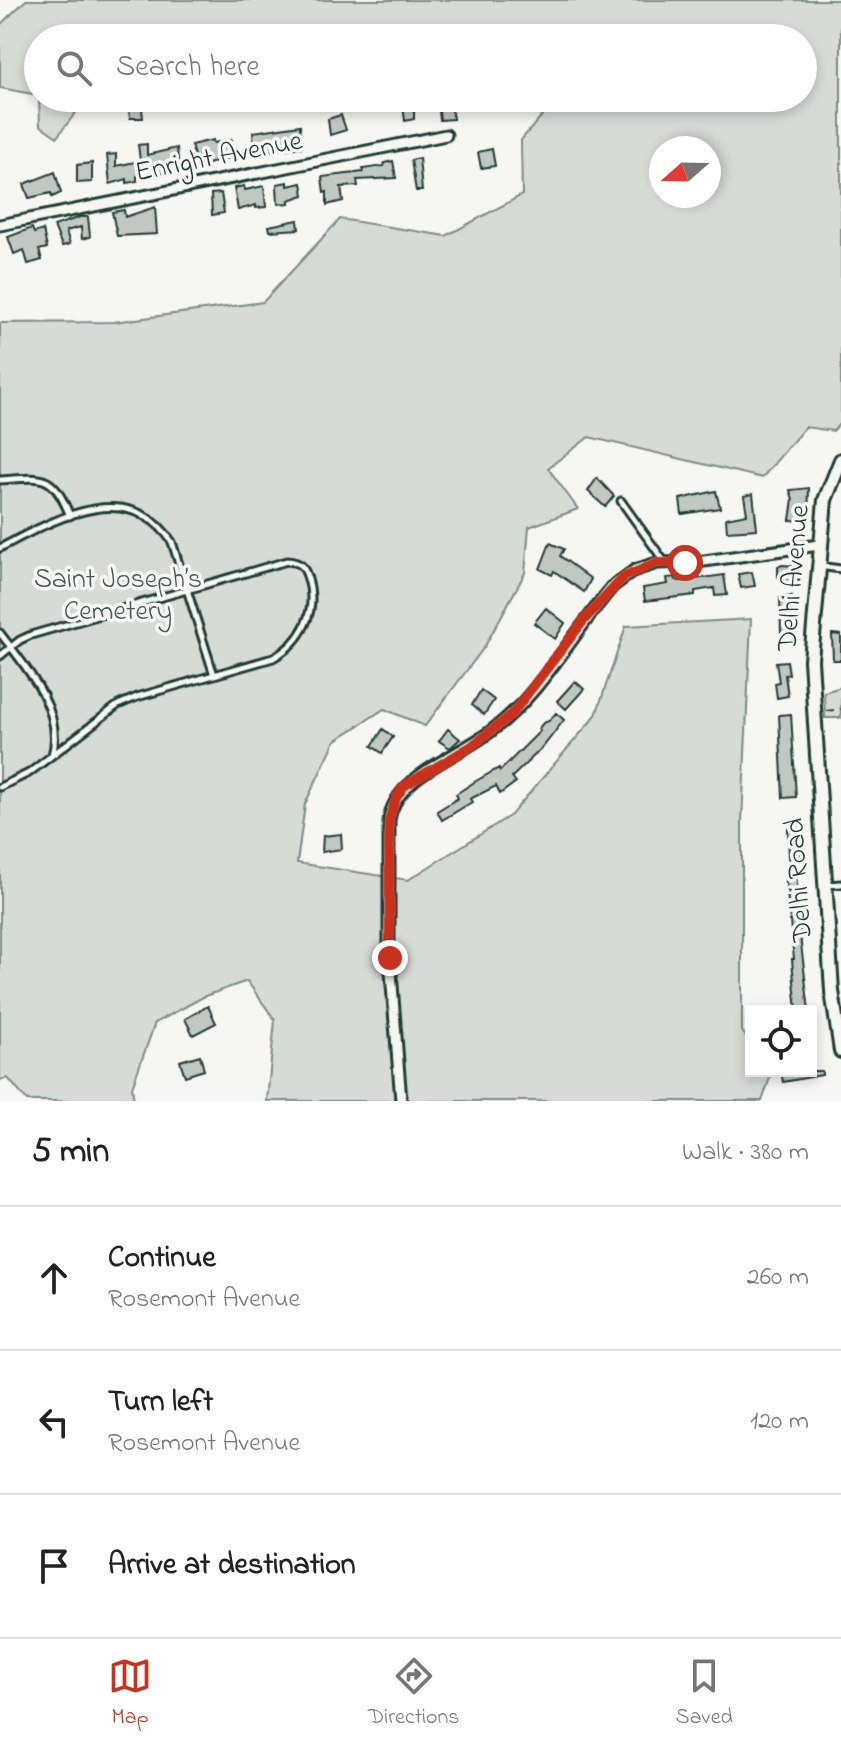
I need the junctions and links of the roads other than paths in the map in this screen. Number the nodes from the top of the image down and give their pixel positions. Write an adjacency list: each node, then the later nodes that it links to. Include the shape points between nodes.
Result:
1 (446, 135): 2 (street, Enright Avenue)
2 (0, 225)
3 (841, 460): 7 (street, Delhi Avenue, via 825,500)
4 (0, 480): 6 (lane, via 46,479 56,486)
5 (621, 501): 9 (lane)
6 (70, 516): 8 (lane); 12 (lane, via 126,506 145,515 172,542)
7 (819, 545): 9 (street); 10 (street, Delhi Avenue)
8 (0, 548)
9 (664, 562): 24 (street, via 624,577 511,715 472,746 404,786 396,798 389,821 389,946)
10 (817, 565): 11 (lane); 17 (street, Delhi Avenue, via 811,636)
11 (841, 569)
12 (188, 590): 14 (lane, via 31,635); 16 (lane); 16 (lane, via 287,561 303,566 309,582 311,614 284,652)
13 (0, 633): 14 (lane)
14 (11, 647): 15 (lane); 18 (lane, via 54,724)
15 (0, 656)
16 (214, 675): 18 (lane, via 118,705)
17 (813, 708): 21 (street, Delhi Road)
18 (52, 756): 19 (lane)
19 (0, 787)
20 (841, 884): 21 (lane)
21 (825, 885): 22 (street, Delhi Road)
22 (836, 969): 23 (street, Delhi Road)
23 (841, 1051)
24 (401, 1101)

